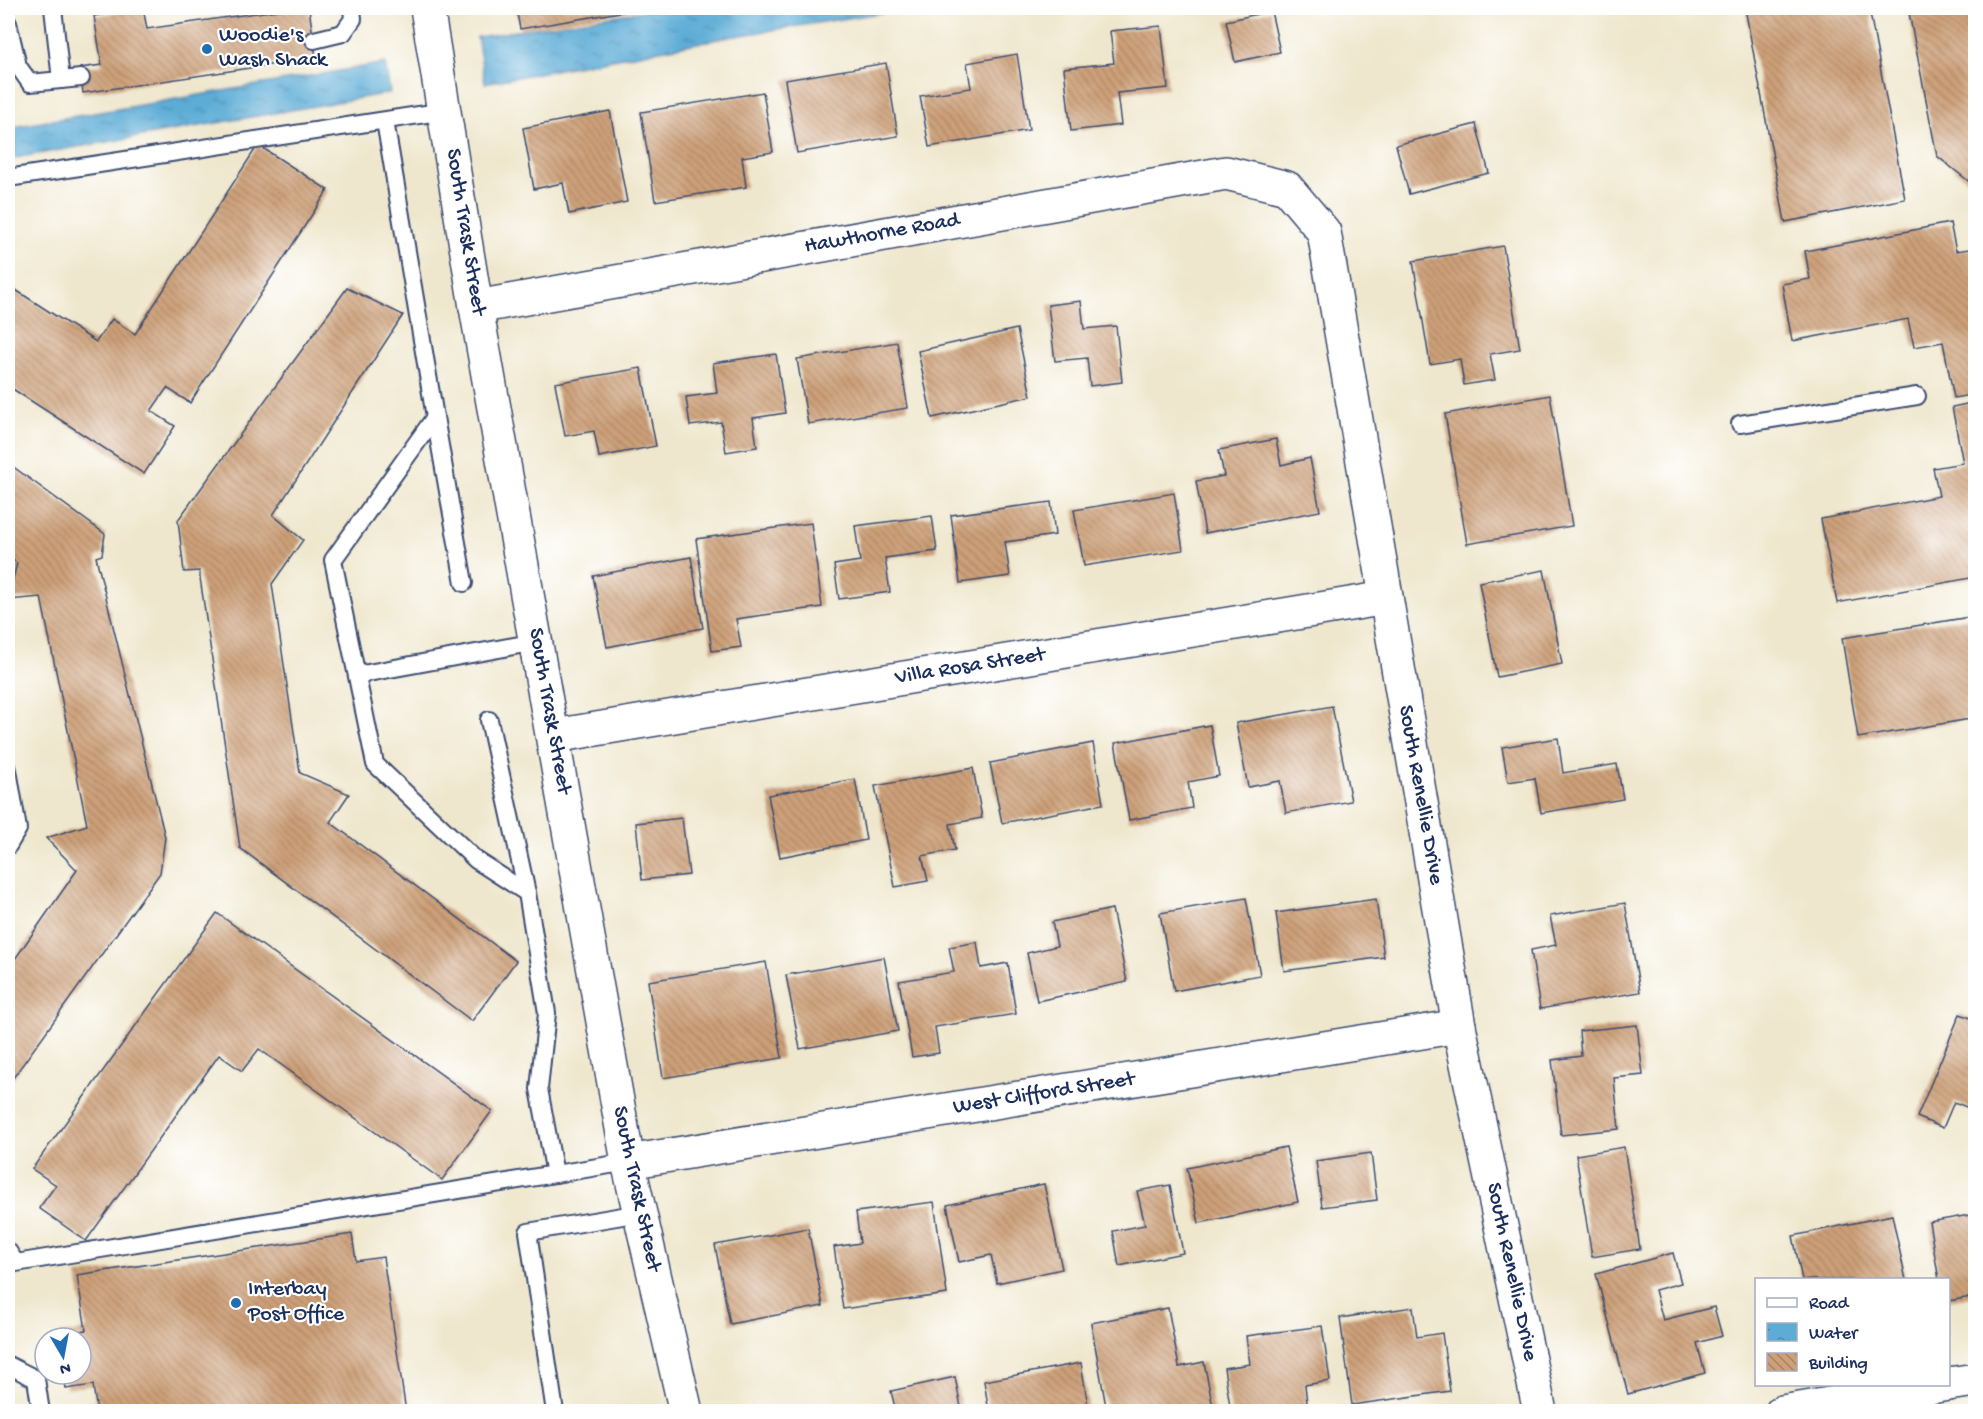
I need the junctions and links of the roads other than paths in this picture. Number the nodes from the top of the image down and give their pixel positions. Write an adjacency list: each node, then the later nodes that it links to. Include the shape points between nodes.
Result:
1 (53, 8): 7 (lane)
2 (352, 8): 5 (lane, via 353,19 343,33)
3 (430, 20): 8 (street, South Trask Street)
4 (8, 23): 7 (lane, via 18,66 30,83)
5 (314, 40)
6 (81, 78): 7 (lane)
7 (61, 81)
8 (444, 105): 9 (lane); 12 (street, South Trask Street)
9 (385, 121): 10 (lane); 14 (lane)
10 (8, 178)
11 (1287, 189): 12 (street, Hawthorne Road, via 1226,173); 17 (street, South Renellie Drive, via 1324,232)
12 (476, 307): 18 (street, South Trask Street)
13 (1917, 396): 15 (lane)
14 (435, 417): 16 (lane); 19 (lane, via 333,560)
15 (1740, 424)
16 (464, 583)
17 (1386, 598): 21 (street, Villa Rosa Street); 25 (street, South Renellie Drive)
18 (536, 642): 19 (lane); 21 (street, South Trask Street)
19 (357, 675): 24 (lane, via 375,764 476,860)
20 (489, 720): 24 (lane)
21 (554, 736): 26 (street, South Trask Street)
22 (8, 770): 23 (lane, via 18,829)
23 (8, 846)
24 (527, 893): 27 (lane, via 547,1013 539,1089)
25 (1459, 1026): 26 (street, West Clifford Street); 37 (street, South Renellie Drive)
26 (628, 1161): 27 (lane); 28 (street, South Trask Street)
27 (555, 1174): 29 (lane, via 16,1263)
28 (640, 1213): 35 (lane, via 528,1232); 36 (street, South Trask Street)
29 (8, 1251)
30 (8, 1365): 34 (lane, via 36,1379)
31 (1976, 1380): 32 (street)
32 (1950, 1384)
33 (1936, 1386): 38 (street)
34 (41, 1412)
35 (555, 1412)
36 (686, 1412)
37 (1540, 1412)
38 (1782, 1412)

